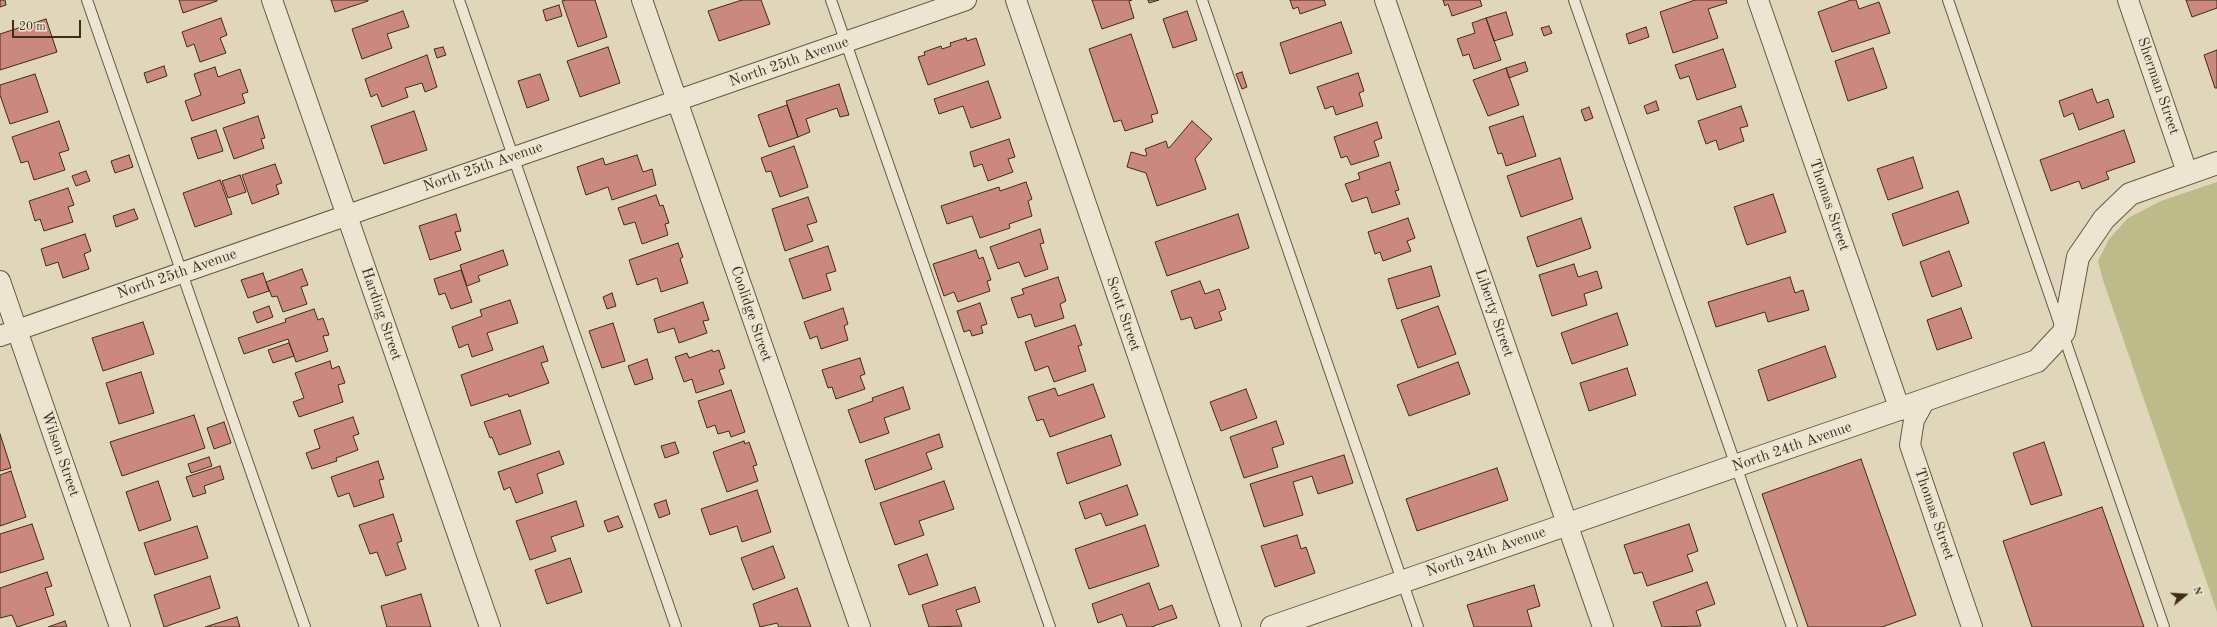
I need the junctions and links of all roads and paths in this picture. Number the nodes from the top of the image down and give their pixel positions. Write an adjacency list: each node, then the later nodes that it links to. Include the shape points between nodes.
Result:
1 (87, 0): 20 (lane)
2 (272, 0): 19 (street, Harding Street)
3 (459, 0): 16 (lane)
4 (642, 0): 15 (street, Coolidge Street)
5 (831, 0): 14 (lane)
6 (966, 0): 14 (street, North 25th Avenue)
7 (1016, 0): 35 (street, Scott Street)
8 (1202, 0): 28 (lane)
9 (1385, 0): 27 (street, Liberty Street)
10 (1574, 0): 26 (lane)
11 (1758, 0): 25 (street, Thomas Street)
12 (1948, 0): 22 (lane)
13 (2128, 0): 18 (street, Sherman Street)
14 (846, 42): 15 (street, North 25th Avenue); 34 (lane)
15 (677, 101): 16 (street, North 25th Avenue); 33 (street, Coolidge Street)
16 (514, 157): 19 (street, North 25th Avenue); 32 (lane)
17 (2217, 162): 18 (street)
18 (2187, 172): 22 (street, via 2130,194 2104,219 2078,256)
19 (346, 214): 20 (street, North 25th Avenue); 31 (street, Harding Street)
20 (182, 272): 23 (street, North 25th Avenue); 30 (lane)
21 (0, 282): 23 (street, Wilson Street)
22 (2064, 332): 24 (street, North 24th Avenue, via 2037,361); 41 (lane)
23 (8, 333): 29 (street, Wilson Street)
24 (1924, 402): 25 (street, North 24th Avenue); 40 (street, Thomas Street, via 1914,420 1910,445)
25 (1900, 410): 26 (street, North 24th Avenue)
26 (1736, 466): 27 (street, North 24th Avenue); 39 (lane)
27 (1568, 523): 28 (street, North 24th Avenue); 38 (street, Liberty Street)
28 (1402, 581): 36 (street, North 24th Avenue); 37 (lane)
29 (120, 627)
30 (305, 627)
31 (490, 627)
32 (676, 627)
33 (860, 627)
34 (1050, 627)
35 (1231, 627)
36 (1272, 627)
37 (1418, 627)
38 (1603, 627)
39 (1792, 627)
40 (1972, 627)
41 (2164, 627)

